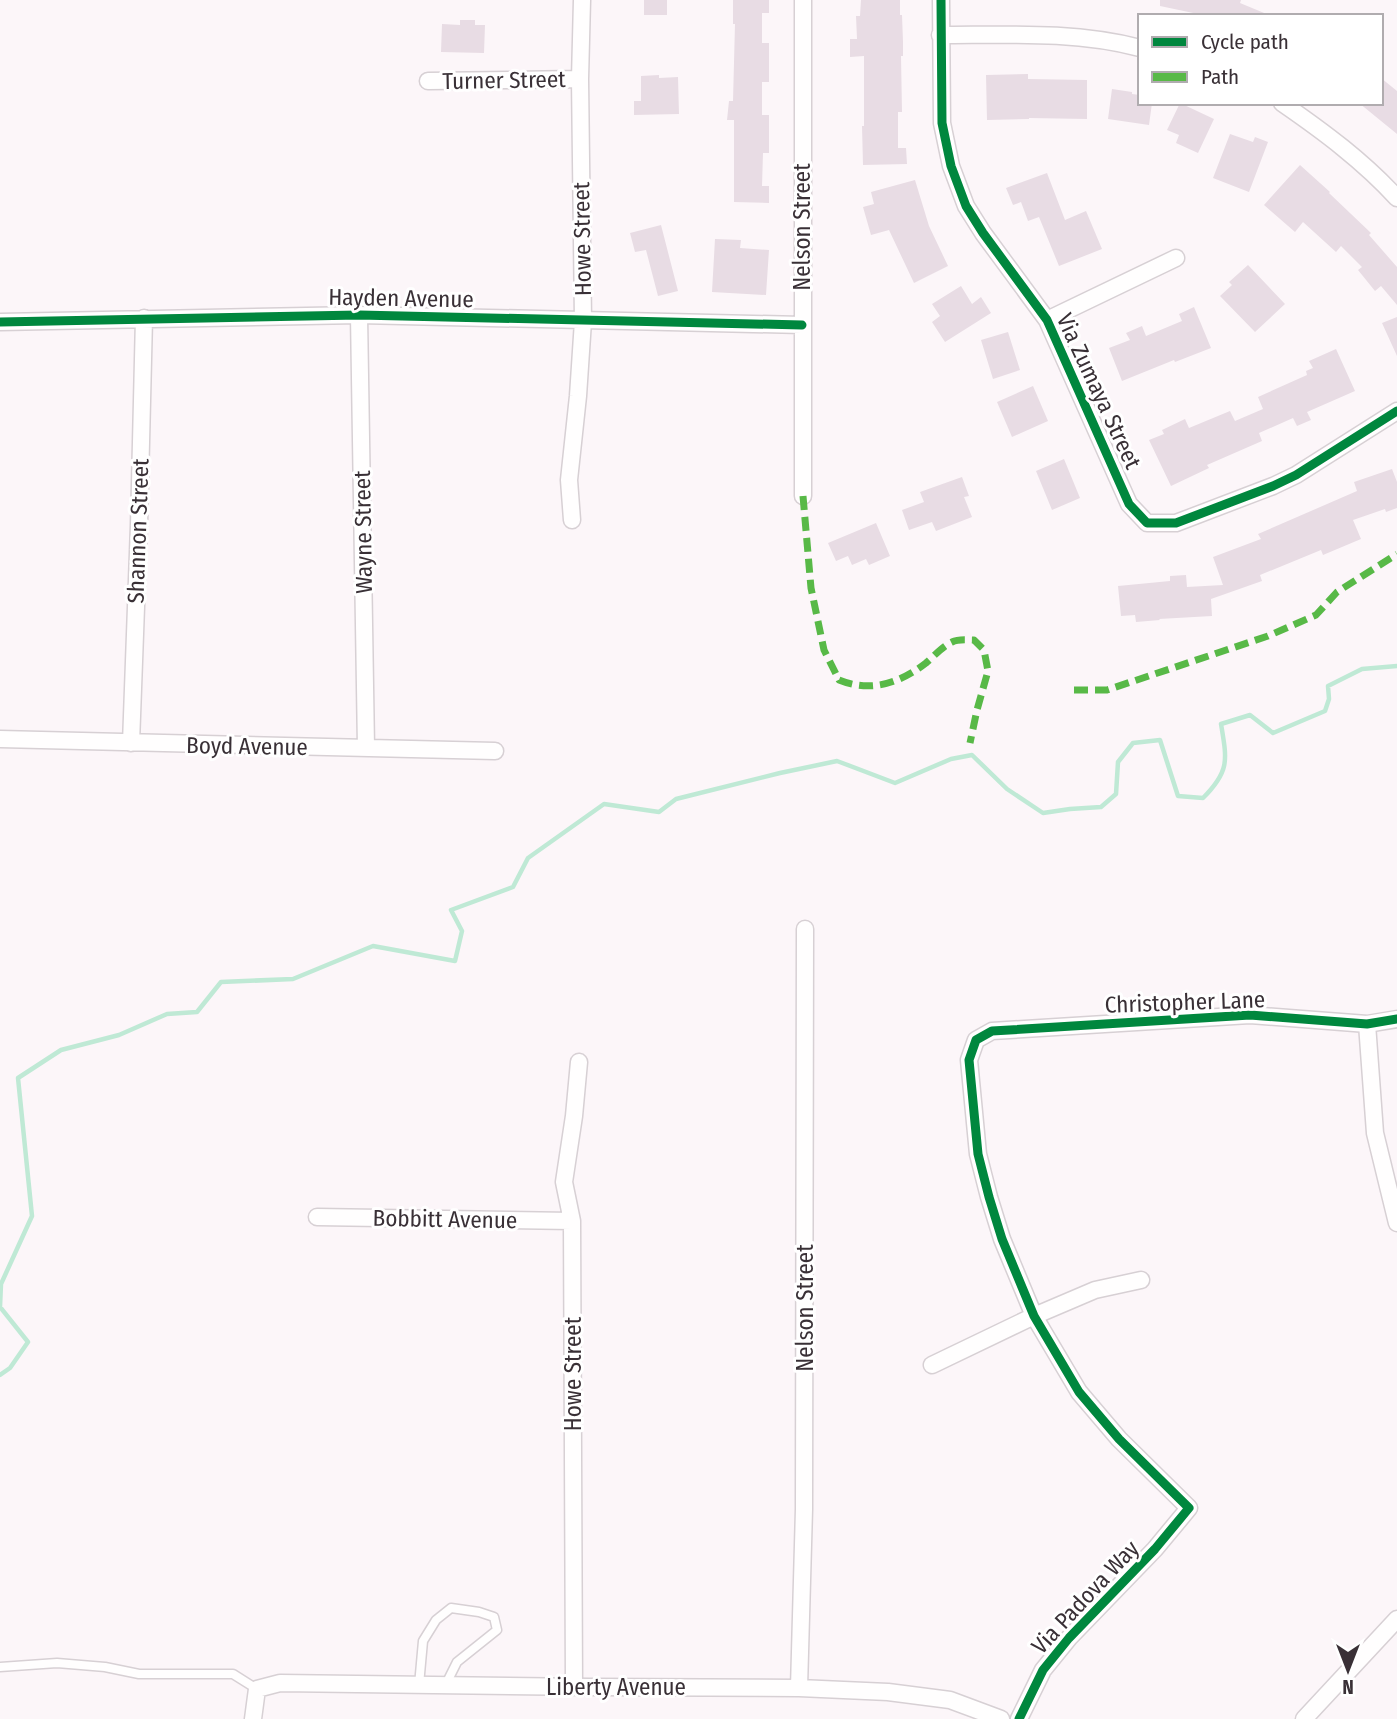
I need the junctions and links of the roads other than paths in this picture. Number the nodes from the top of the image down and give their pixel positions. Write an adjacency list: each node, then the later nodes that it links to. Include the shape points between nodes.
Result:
1 (582, 0): 6 (street, Howe Street)
2 (803, 0): 16 (street, Nelson Street)
3 (941, 0): 4 (street, Via Zumaya Street)
4 (940, 35): 5 (street, via 1083,37); 13 (street, Via Zumaya Street, via 942,122 966,206)
5 (1138, 47)
6 (580, 79): 7 (street, Turner Street); 14 (street, Howe Street)
7 (428, 80)
8 (1285, 105): 9 (street, via 1350,152)
9 (1397, 198)
10 (1176, 258): 13 (street)
11 (359, 315): 12 (street, Hayden Avenue); 14 (street, Hayden Avenue); 22 (street, Wayne Street)
12 (144, 318): 15 (street, Hayden Avenue); 21 (street, Shannon Street)
13 (1047, 320): 17 (street, Via Zumaya Street, via 1129,504 1147,523 1176,523 1273,486)
14 (583, 321): 16 (street, Hayden Avenue); 19 (street, Howe Street, via 569,480)
15 (0, 322)
16 (802, 325): 18 (street, Nelson Street)
17 (1397, 411)
18 (803, 496)
19 (572, 520)
20 (0, 739): 21 (street, Boyd Avenue)
21 (131, 743): 22 (street, Boyd Avenue)
22 (366, 748): 23 (street, Boyd Avenue)
23 (495, 751)
24 (805, 929): 39 (street, Nelson Street, via 804,1509)
25 (1397, 1019): 26 (street, Christopher Lane)
26 (1367, 1024): 30 (street, via 1375,1133); 32 (street, Christopher Lane, via 1250,1015 992,1031 976,1040 969,1060 978,1154 1002,1239)
27 (579, 1062): 29 (street, Howe Street, via 564,1182)
28 (317, 1217): 29 (street, Bobbitt Avenue)
29 (572, 1221): 38 (street, Howe Street)
30 (1397, 1223)
31 (1141, 1280): 32 (street, via 1095,1290)
32 (1034, 1316): 33 (street); 43 (street, Via Padova Way, via 1079,1392 1189,1508 1051,1659)
33 (932, 1365)
34 (1397, 1619): 44 (street)
35 (0, 1667): 40 (lane, via 57,1663 139,1674 233,1674)
36 (419, 1685): 37 (street, Liberty Avenue); 37 (lane, via 424,1641 436,1620 451,1608 494,1617 497,1630 457,1662); 40 (street, Liberty Avenue, via 280,1683)
37 (445, 1686): 38 (street, Liberty Avenue)
38 (574, 1687): 39 (street, Liberty Avenue)
39 (799, 1688): 42 (street, Liberty Avenue, via 950,1700)
40 (257, 1689): 41 (street)
41 (253, 1719)
42 (1001, 1719)
43 (1019, 1719)
44 (1304, 1719)

